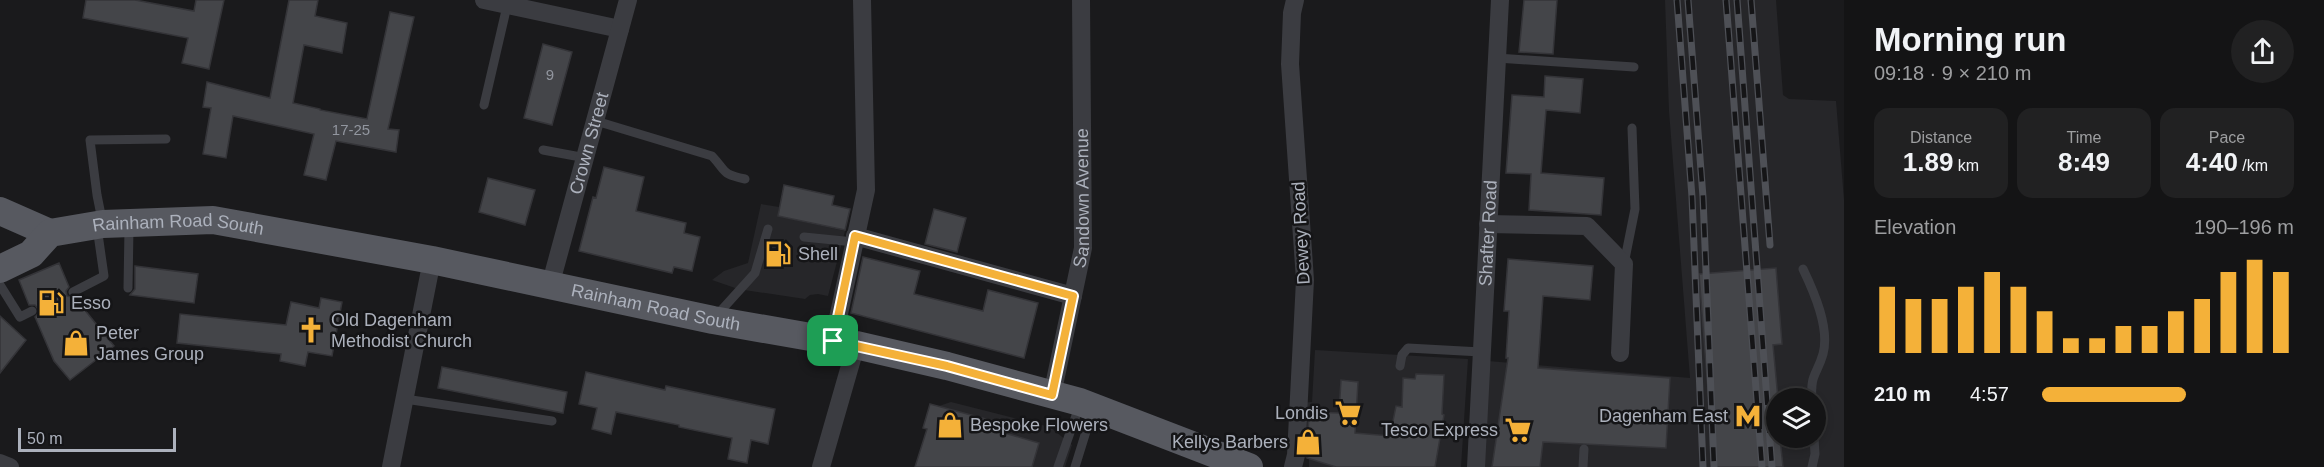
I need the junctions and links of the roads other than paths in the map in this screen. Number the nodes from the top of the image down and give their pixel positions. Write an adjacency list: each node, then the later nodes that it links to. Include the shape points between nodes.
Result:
1 (484, 0): 7 (street)
2 (628, 0): 8 (street, Crown Street)
3 (862, 0): 24 (street, via 866,190)
4 (1081, 0): 33 (street, Sandown Avenue, via 1083,248)
5 (1295, 0): 54 (street, Dewey Road, via 1290,64 1305,280)
6 (1500, 0): 9 (street, Shafter Road)
7 (507, 6): 8 (street); 11 (lane)
8 (620, 29): 12 (street, Crown Street)
9 (1497, 58): 10 (lane); 20 (street, Shafter Road)
10 (1634, 67)
11 (484, 105)
12 (596, 121): 16 (street, Crown Street); 17 (lane, via 712,156 722,171)
13 (1632, 128): 26 (lane, via 1635,209)
14 (166, 139): 19 (lane, via 90,140 97,195)
15 (543, 150): 16 (lane)
16 (586, 158): 30 (street, Crown Street)
17 (746, 179)
18 (0, 210): 22 (main road)
19 (109, 224): 22 (main road, Rainham Road South); 25 (main road, Rainham Road South, via 213,220); 31 (lane); 32 (lane, via 104,276)
20 (1488, 224): 26 (street, via 1587,226); 37 (street, Shafter Road)
21 (768, 229): 35 (lane, via 755,273)
22 (50, 233): 28 (main road, via 31,254)
23 (804, 237): 24 (lane)
24 (855, 239): 33 (street); 36 (street)
25 (432, 260): 30 (main road, Rainham Road South); 42 (street)
26 (1624, 264): 38 (street)
27 (1803, 268): 40 (lane, via 1819,307 1823,333 1822,356)
28 (0, 269)
29 (0, 285): 34 (lane, via 20,317)
30 (550, 286): 35 (main road, Rainham Road South)
31 (128, 288)
32 (73, 292)
33 (1073, 296): 41 (street, Sandown Avenue)
34 (32, 311)
35 (713, 320): 36 (main road, Rainham Road South)
36 (844, 343): 41 (main road, Rainham Road South); 50 (street)
37 (1481, 352): 39 (lane, via 1408,348); 55 (street, Shafter Road)
38 (1620, 353)
39 (1400, 366)
40 (1811, 388)
41 (1052, 395): 43 (main road, Rainham Road South)
42 (405, 399): 44 (lane); 49 (street)
43 (1087, 405): 51 (lane); 52 (lane); 53 (main road, Rainham Road South)
44 (552, 421)
45 (1815, 448): 57 (lane)
46 (1584, 449): 56 (lane)
47 (0, 463): 48 (street)
48 (9, 467)
49 (391, 467)
50 (821, 467)
51 (1058, 467)
52 (1075, 467)
53 (1249, 467)
54 (1293, 467)
55 (1476, 467)
56 (1584, 467)
57 (1812, 467)

